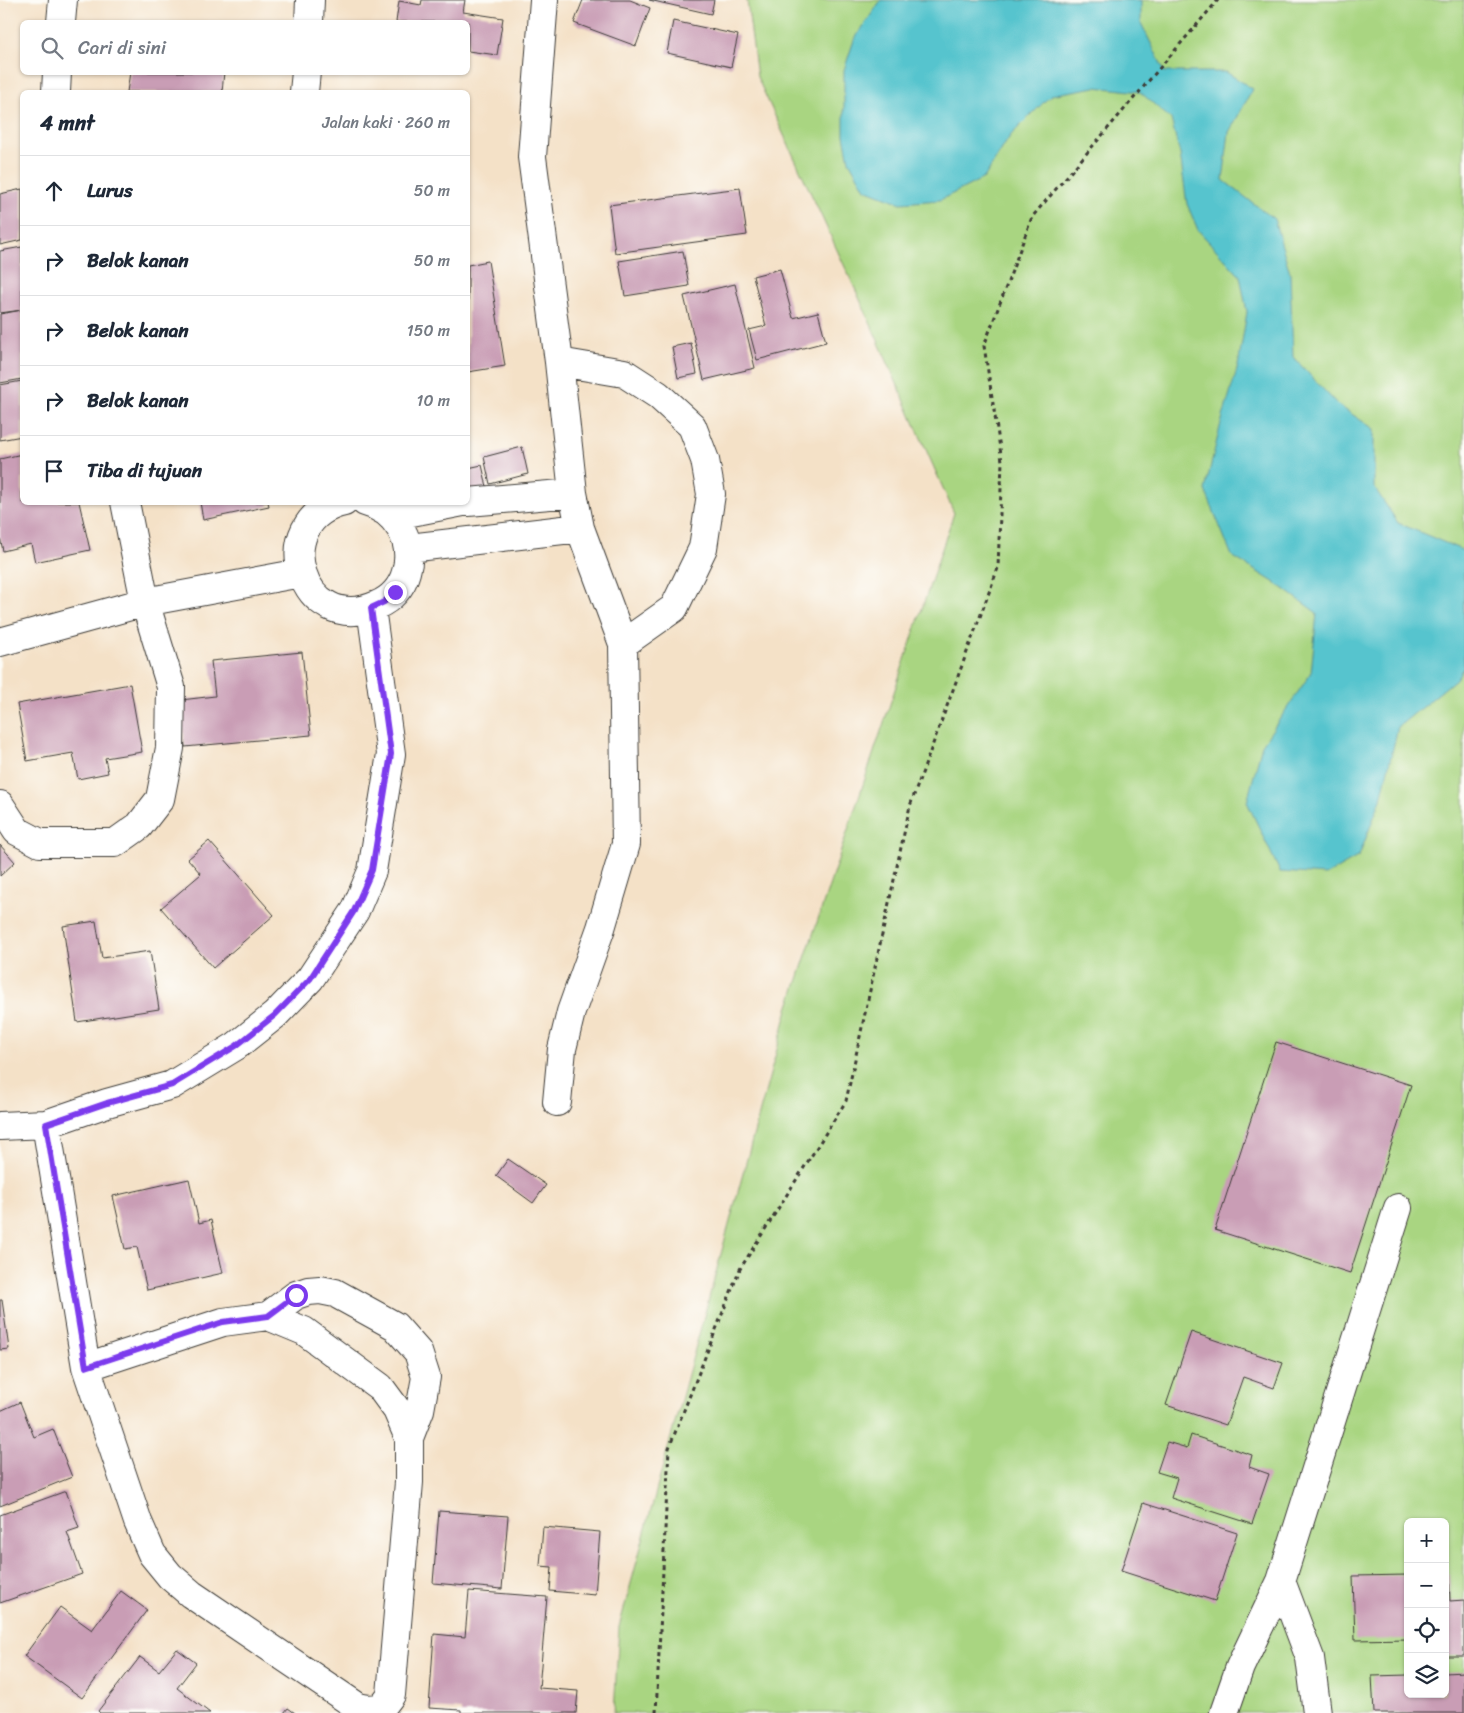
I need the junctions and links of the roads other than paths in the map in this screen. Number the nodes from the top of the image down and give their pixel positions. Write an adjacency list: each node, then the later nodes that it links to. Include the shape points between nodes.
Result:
1 (63, 0): 4 (street)
2 (310, 0): 5 (street)
3 (544, 0): 10 (street, via 532,157)
4 (61, 20)
5 (309, 20)
6 (57, 75): 8 (street)
7 (306, 75): 9 (street)
8 (56, 90)
9 (304, 90)
10 (559, 362): 11 (street); 24 (street, via 624,373 658,395 692,426 704,460 711,494 703,548 674,608)
11 (573, 493): 12 (street); 18 (street)
12 (470, 502)
13 (126, 505): 21 (street)
14 (333, 505): 20 (street, via 320,512 306,529 299,551)
15 (373, 505): 17 (street)
16 (448, 505): 17 (street)
17 (391, 516): 19 (street, via 402,530)
18 (580, 528): 19 (street); 24 (street)
19 (409, 548): 22 (street, via 409,564 404,579 390,598)
20 (301, 573): 21 (street); 22 (street, via 317,598 330,606 358,611)
21 (144, 602): 23 (street); 25 (street, via 171,688 170,748 160,799 139,826 115,843 40,843 17,831)
22 (371, 608): 27 (street, via 391,754 372,870 354,911 310,979 275,1015 236,1046 172,1085)
23 (0, 642)
24 (623, 644): 26 (street, via 626,844 571,1012 562,1048)
25 (0, 805)
26 (557, 1102)
27 (46, 1124): 28 (street); 31 (street)
28 (0, 1126)
29 (1398, 1208): 33 (street)
30 (268, 1316): 31 (street, via 223,1322); 32 (street, via 304,1331 380,1387 397,1410); 32 (street, via 296,1295 320,1290 335,1293 395,1326 418,1352 426,1376 420,1410)
31 (86, 1367): 32 (street, via 138,1522 152,1554 170,1576 191,1594 367,1709 381,1708 391,1695 409,1482)
32 (409, 1438)
33 (1281, 1581): 34 (street, via 1240,1667); 35 (street, via 1310,1658)
34 (1224, 1713)
35 (1317, 1713)

